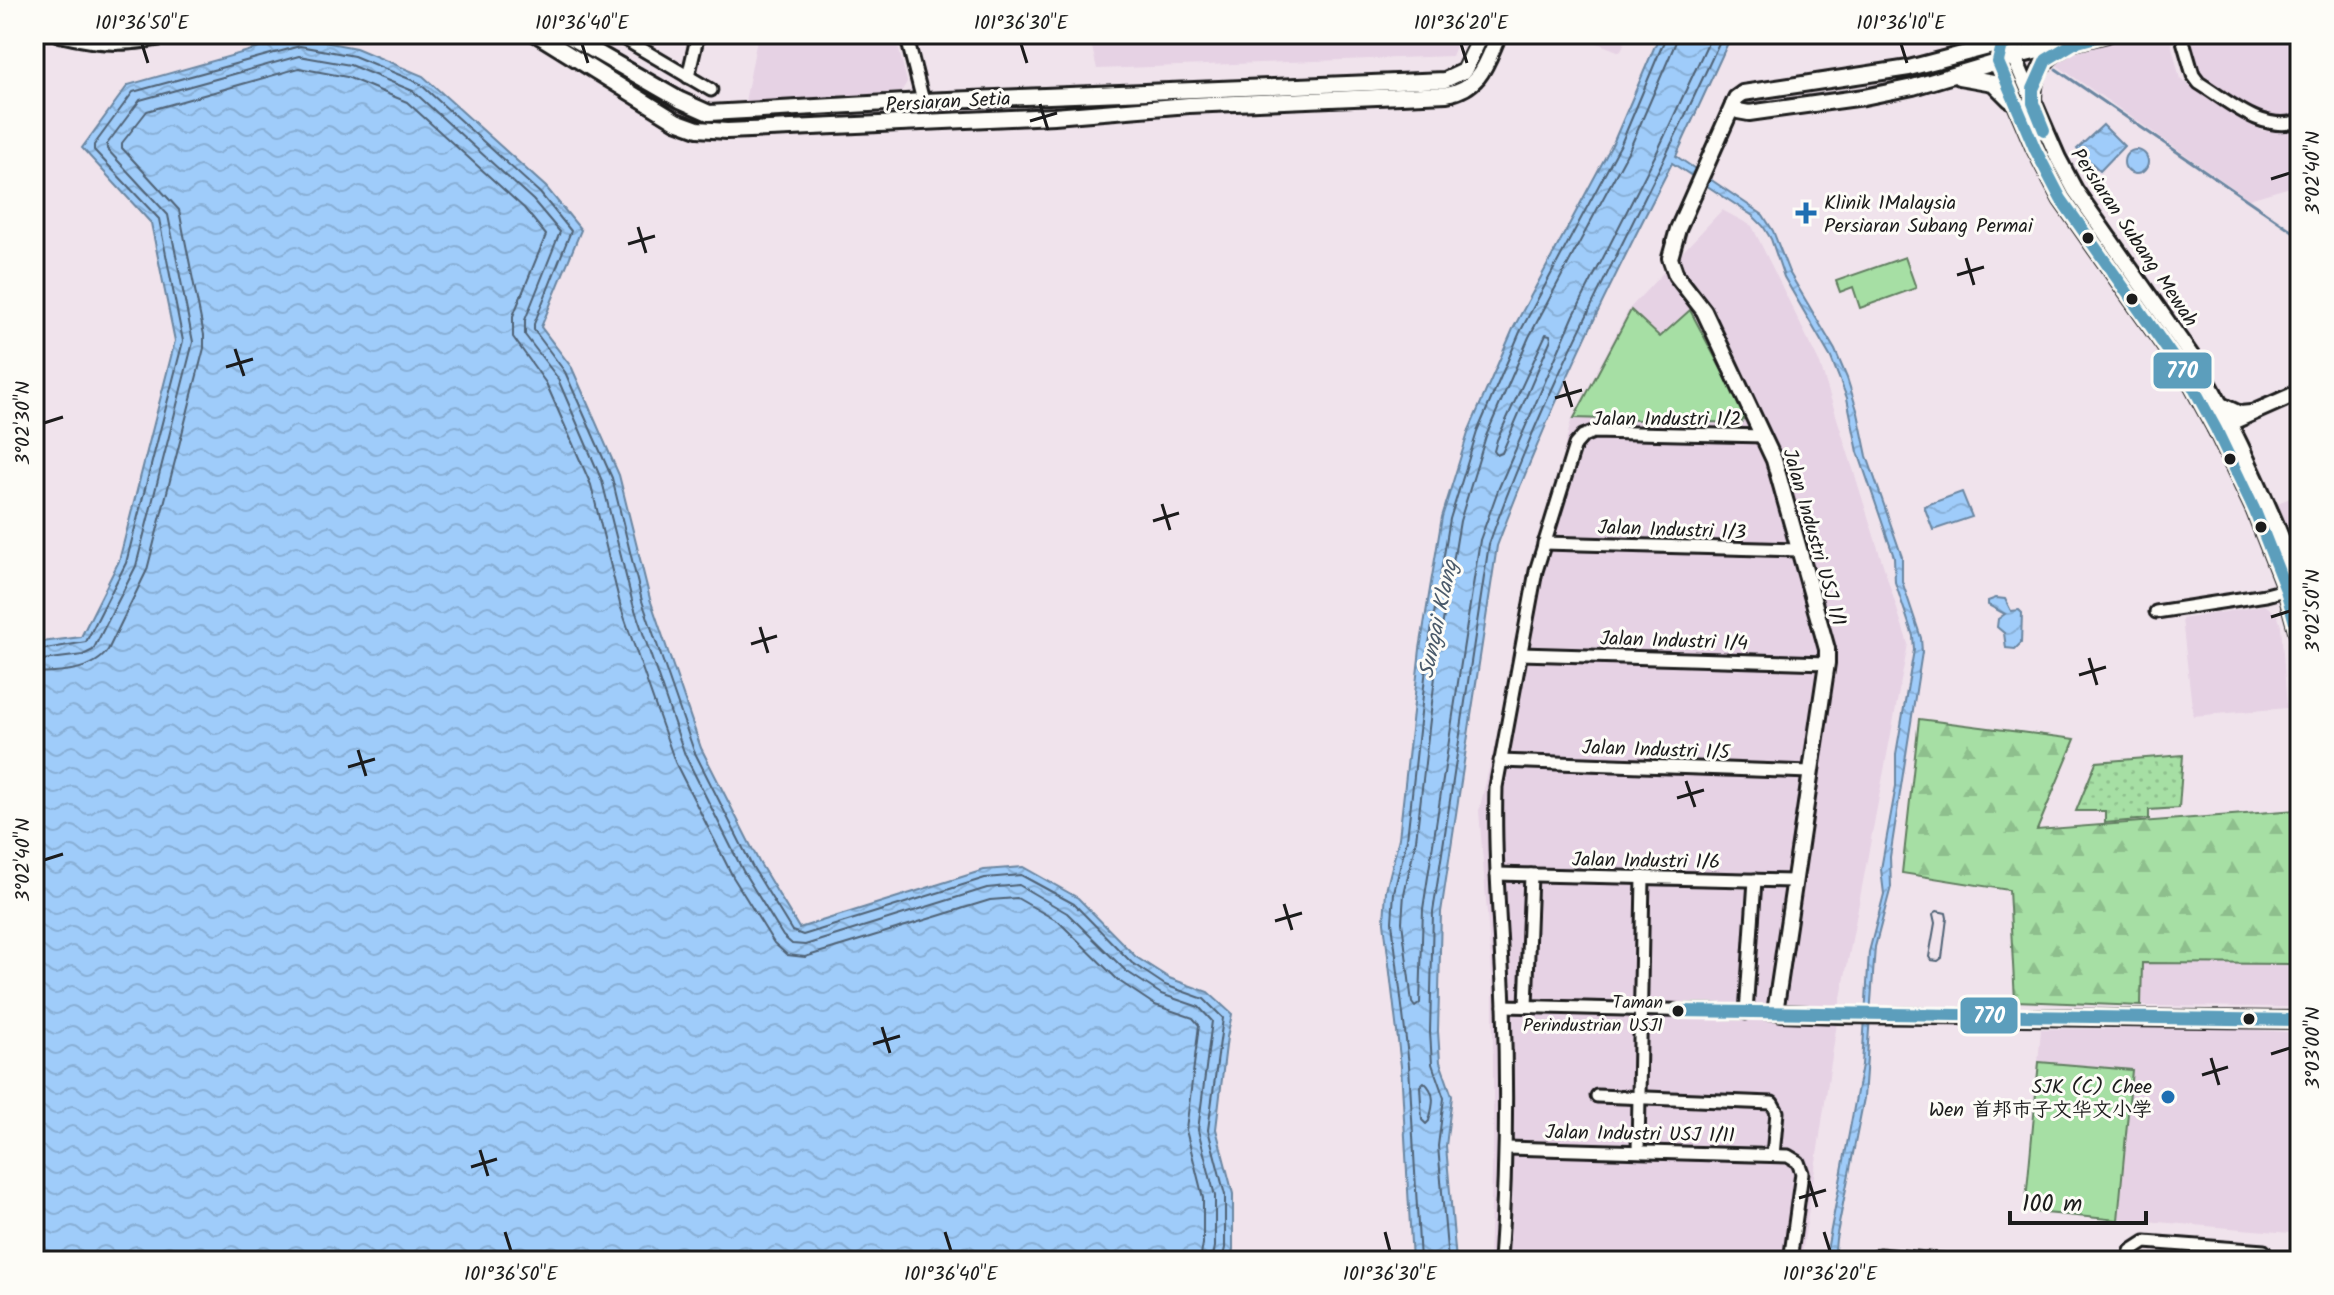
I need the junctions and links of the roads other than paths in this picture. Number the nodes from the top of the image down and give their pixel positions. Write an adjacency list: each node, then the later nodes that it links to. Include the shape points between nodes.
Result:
1 (60, 34): 2 (street, via 103,43)
2 (177, 34)
3 (536, 34): 26 (street, Persiaran Setia, via 676,121 698,129)
4 (565, 34): 21 (street, Persiaran Setia, via 709,113)
5 (616, 34): 18 (street)
6 (698, 34): 18 (street)
7 (906, 34): 21 (street)
8 (1482, 34): 19 (street)
9 (1499, 34): 19 (street, via 1478,78)
10 (2038, 34): 14 (street)
11 (2107, 34): 13 (street)
12 (2185, 35): 25 (street, via 2199,83 2260,121 2281,126)
13 (2074, 43): 15 (street); 22 (street, via 2046,60 2033,89)
14 (2002, 45): 15 (street, Persiaran Subang Mewah); 16 (street); 23 (street, via 1909,68 1743,93)
15 (2014, 57): 16 (street); 22 (street, Persiaran Subang Mewah)
16 (1998, 62): 17 (street); 24 (street, Persiaran Subang Mewah)
17 (1952, 76): 23 (street, via 1864,97 1749,113); 24 (street, via 1993,83)
18 (688, 77): 20 (street)
19 (1462, 81): 21 (street, Persiaran Setia); 26 (street, Persiaran Setia, via 1447,94)
20 (711, 90)
21 (923, 101): 26 (street)
22 (2033, 103): 28 (street, Persiaran Subang Mewah, via 2075,190)
23 (1733, 105): 31 (street, Jalan Industri USJ 1/1, via 1671,250 1672,266 1704,311)
24 (2016, 106): 30 (street, Persiaran Subang Mewah, via 2061,199)
25 (2300, 121)
26 (925, 122)
27 (2300, 392): 29 (street)
28 (2221, 405): 29 (street); 30 (street, Persiaran Subang Mewah)
29 (2250, 414): 30 (street); 32 (street)
30 (2223, 426): 32 (street, Persiaran Subang Mewah); 35 (street, Persiaran Subang Mewah, via 2255,511)
31 (1764, 436): 33 (street, Jalan Industri 1/2, via 1583,436 1575,445); 34 (street, Jalan Industri USJ 1/1)
32 (2241, 445): 35 (street, Persiaran Subang Mewah, via 2266,498)
33 (1544, 543): 34 (street, Jalan Industri 1/3); 38 (street)
34 (1799, 550): 39 (street, Jalan Industri USJ 1/1)
35 (2295, 586): 36 (street); 37 (street, Persiaran Subang Mewah)
36 (2156, 612)
37 (2300, 641)
38 (1521, 654): 39 (street, Jalan Industri 1/4); 40 (street)
39 (1827, 663): 41 (street, Jalan Industri USJ 1/1)
40 (1500, 761): 41 (street, Jalan Industri 1/5); 42 (street)
41 (1810, 772): 46 (street, Jalan Industri USJ 1/1)
42 (1497, 874): 43 (street, Jalan Industri 1/6); 47 (street)
43 (1531, 875): 44 (street, Jalan Industri 1/6); 48 (street)
44 (1643, 877): 45 (street, Jalan Industri 1/6); 49 (street)
45 (1755, 880): 46 (street, Jalan Industri 1/6); 50 (street)
46 (1794, 881): 51 (street, Jalan Industri USJ 1/1, via 1776,1006)
47 (1504, 1006): 48 (street); 55 (street)
48 (1526, 1006): 49 (street)
49 (1642, 1010): 50 (street); 54 (street)
50 (1746, 1013): 51 (street)
51 (1781, 1013): 52 (street)
52 (2300, 1020)
53 (1597, 1096): 54 (street)
54 (1638, 1098): 56 (street); 57 (street, via 1772,1103 1777,1112)
55 (1506, 1148): 56 (street, Jalan Industri USJ 1/11); 60 (street)
56 (1638, 1151): 57 (street, Jalan Industri USJ 1/11)
57 (1773, 1155): 61 (street, via 1793,1158 1802,1173)
58 (2264, 1251): 63 (street, via 2145,1242 2131,1251)
59 (1879, 1255): 62 (street)
60 (1500, 1261)
61 (1790, 1261)
62 (1951, 1261)
63 (2128, 1261)

